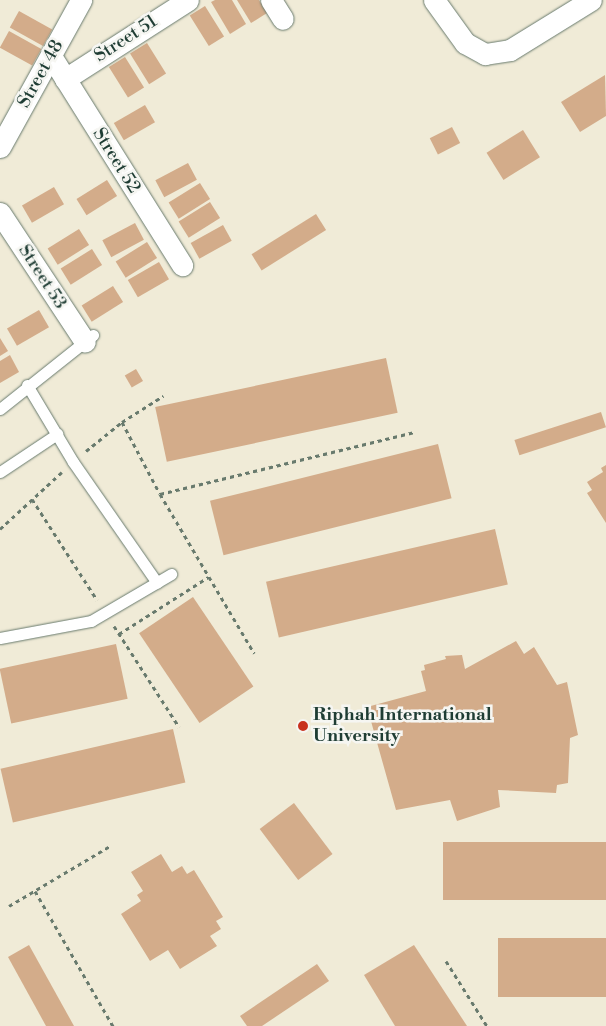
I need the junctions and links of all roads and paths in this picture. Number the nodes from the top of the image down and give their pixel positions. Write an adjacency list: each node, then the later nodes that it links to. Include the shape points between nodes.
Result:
1 (81, 0): 7 (street, Street 48)
2 (188, 0): 8 (street, Street 51)
3 (271, 0): 6 (street)
4 (434, 0): 5 (street, via 465,43 486,54 510,50)
5 (591, 0)
6 (283, 19)
7 (51, 56): 8 (street, Street 52); 9 (street, Street 48)
8 (65, 79): 11 (street, Street 52)
9 (0, 147)
10 (0, 213): 12 (street, Street 53)
11 (182, 265)
12 (89, 339): 13 (lane)
13 (27, 385): 14 (lane); 17 (lane)
14 (0, 409)
15 (122, 422): 19 (path)
16 (414, 432): 19 (path)
17 (57, 434): 18 (lane); 22 (lane)
18 (0, 472)
19 (160, 494): 21 (path)
20 (171, 574): 22 (lane)
21 (208, 577): 23 (path); 25 (path)
22 (157, 582): 24 (lane, via 91,621)
23 (119, 634)
24 (0, 638)
25 (254, 653)
26 (110, 846): 27 (path)
27 (35, 891): 28 (path); 30 (path)
28 (10, 906)
29 (446, 961): 31 (path)
30 (113, 1026)
31 (486, 1026)

